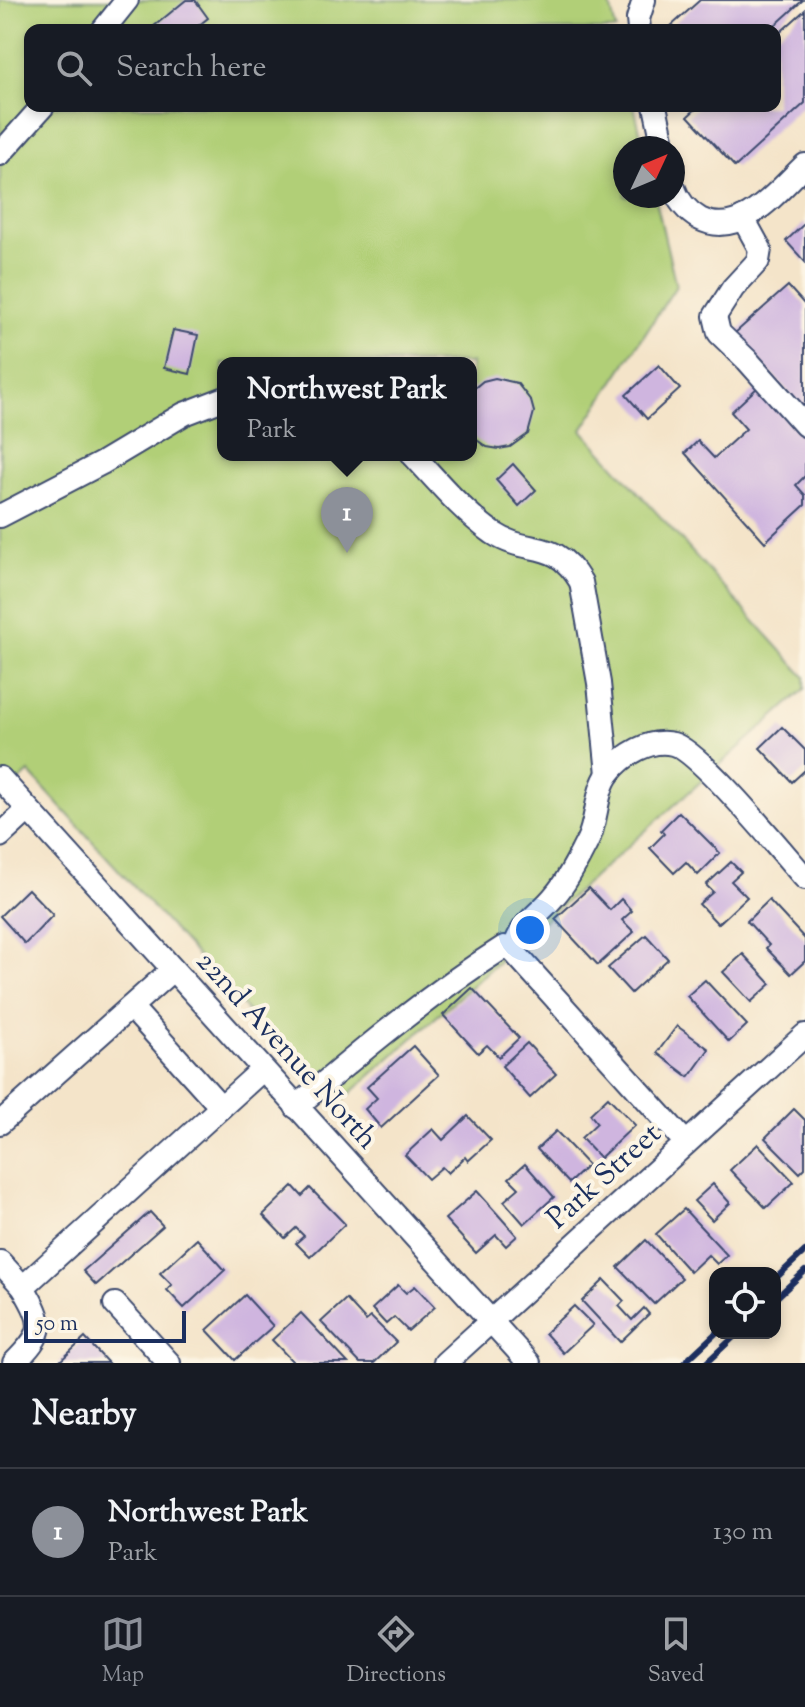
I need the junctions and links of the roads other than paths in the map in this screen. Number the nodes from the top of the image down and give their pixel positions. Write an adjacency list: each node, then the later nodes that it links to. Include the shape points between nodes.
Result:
1 (127, 0): 2 (street)
2 (108, 24)
3 (38, 112): 6 (street)
4 (656, 112): 5 (street)
5 (661, 136)
6 (0, 154)
7 (805, 165): 9 (street)
8 (685, 207): 9 (street, via 706,222)
9 (743, 218): 11 (street, via 760,249 758,261 715,316 719,333)
10 (217, 401): 13 (street, via 184,414)
11 (805, 425)
12 (419, 461): 14 (street, via 489,530 507,541 550,551 573,568 581,582 599,683)
13 (0, 516)
14 (608, 774): 18 (street, via 631,752 672,744 712,775); 19 (street, via 590,837 556,894 519,933)
15 (0, 778): 16 (street, 22nd Avenue North)
16 (27, 811): 17 (street); 20 (street, 22nd Avenue North)
17 (0, 836)
18 (805, 878)
19 (513, 951): 25 (street, via 504,947 437,992); 27 (street)
20 (172, 970): 21 (street); 23 (street, 22nd Avenue North)
21 (131, 1007): 24 (street); 26 (street)
22 (805, 1035): 27 (street, Park Street)
23 (262, 1070): 24 (street); 25 (street, 22nd Avenue North)
24 (221, 1107): 29 (street)
25 (296, 1107): 31 (street, 22nd Avenue North)
26 (0, 1123)
27 (686, 1143): 31 (street, Park Street)
28 (0, 1262): 29 (street)
29 (23, 1287): 32 (street, via 38,1313 40,1332)
30 (115, 1304): 33 (street)
31 (490, 1322): 34 (street, Park Street); 35 (street, 22nd Avenue North)
32 (14, 1363)
33 (169, 1363)
34 (445, 1363)
35 (529, 1363)

